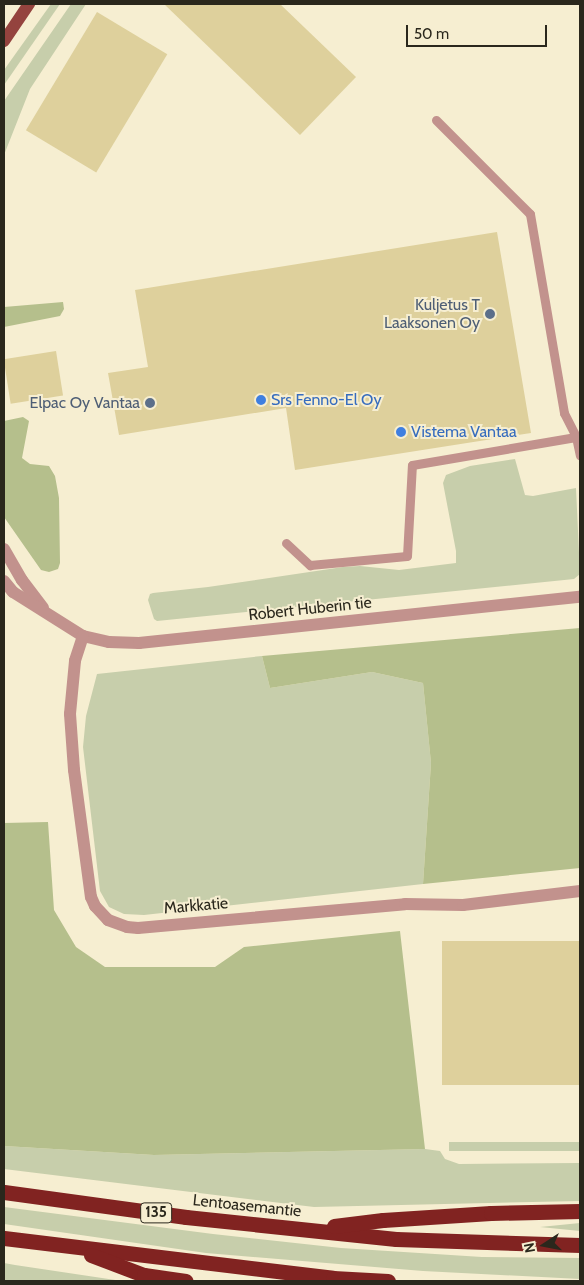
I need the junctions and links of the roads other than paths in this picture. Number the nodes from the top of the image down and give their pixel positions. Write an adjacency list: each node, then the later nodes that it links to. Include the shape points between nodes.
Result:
1 (29, 4): 2 (main road)
2 (4, 41)
3 (436, 120): 4 (lane, via 530,214 564,413)
4 (576, 437): 5 (lane); 6 (lane, via 412,465 407,556 310,565)
5 (580, 456)
6 (286, 543)
7 (4, 549): 10 (street, Robert Huberin tie)
8 (4, 580): 10 (street, Robert Huberin tie, via 13,592)
9 (580, 597): 11 (street, Robert Huberin tie, via 139,643 109,642)
10 (49, 616): 11 (street, Robert Huberin tie)
11 (83, 636): 12 (street, Markkatie, via 75,661 70,714 74,770 91,897 108,920 138,928 405,904 463,905)
12 (580, 891)
13 (4, 1192): 15 (highway, Lentoasemantie / 135)
14 (580, 1211): 15 (highway, 135, via 383,1220)
15 (308, 1230): 17 (highway, via 396,1239)
16 (4, 1238): 18 (highway)
17 (580, 1245)
18 (66, 1246): 19 (highway, via 144,1275); 20 (highway, via 332,1278)
19 (186, 1281)
20 (388, 1281)

